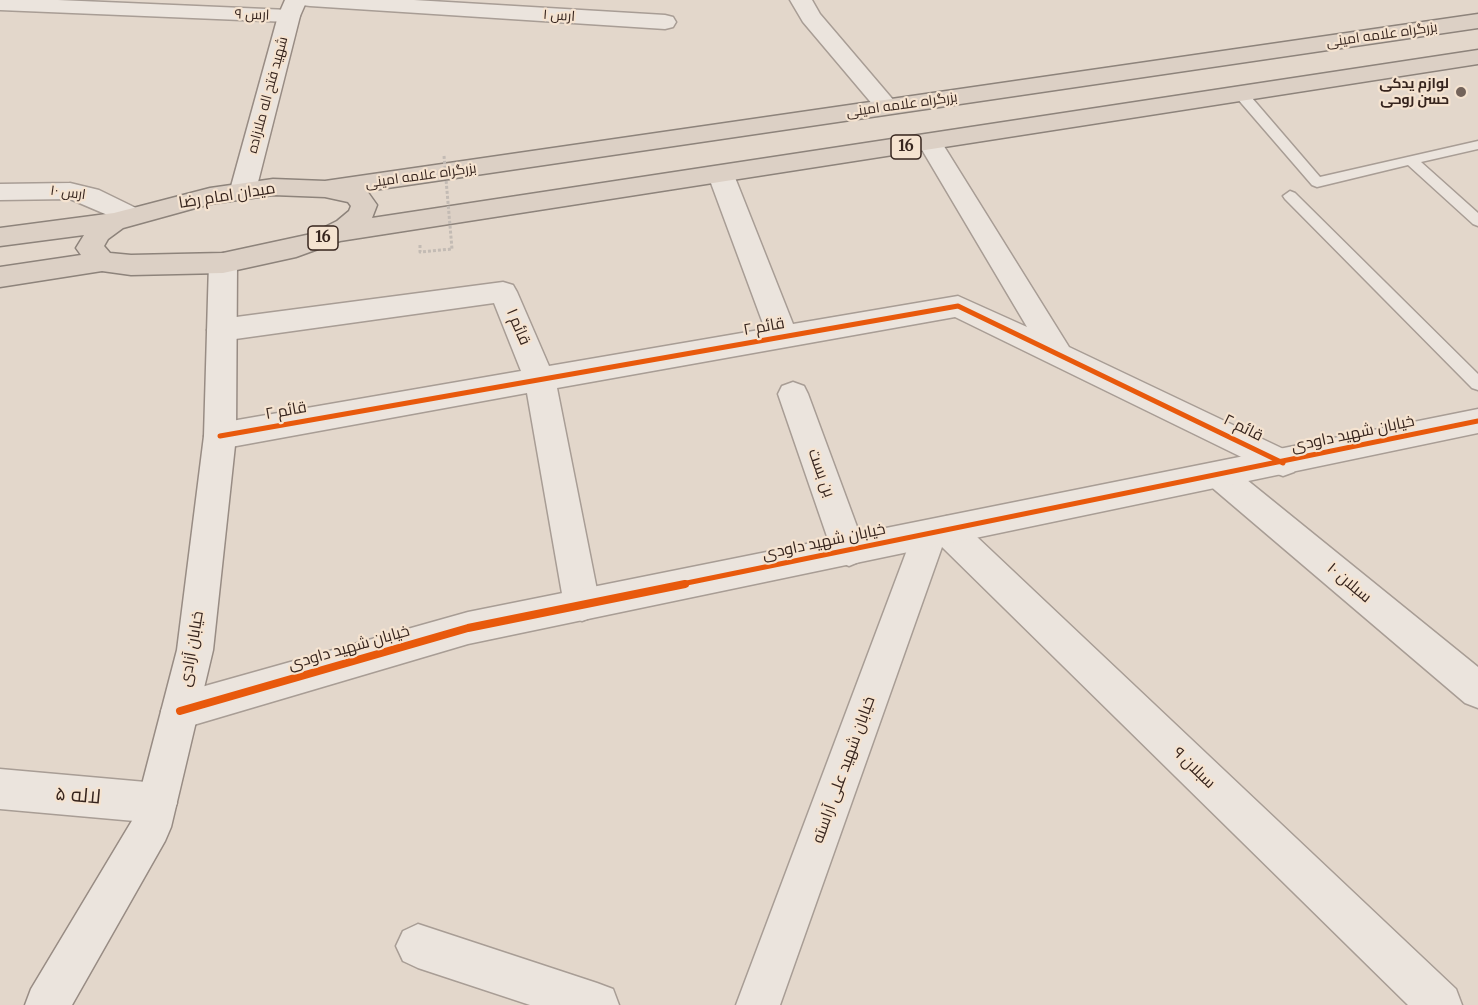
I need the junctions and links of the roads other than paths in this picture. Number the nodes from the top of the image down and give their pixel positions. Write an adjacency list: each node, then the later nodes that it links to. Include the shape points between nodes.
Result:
1 (309, 0): 7 (street, ارس ۱)
2 (801, 0): 10 (street)
3 (0, 4): 4 (street, ارس ۹)
4 (119, 4): 5 (street, ارس ۹)
5 (292, 8): 16 (street, شهید فتح اله ملازاده)
6 (1478, 21): 10 (highway, بزرگراه علامه امینی / 16)
7 (665, 22)
8 (1478, 57): 9 (highway, 16)
9 (1241, 94): 11 (highway, 16); 13 (lane, via 1317,182)
10 (887, 107): 15 (highway, بزرگراه علامه امینی / 16)
11 (930, 143): 14 (highway, 16); 28 (street)
12 (1478, 145): 13 (lane)
13 (1412, 160): 20 (lane)
14 (721, 175): 21 (highway, 16); 27 (street)
15 (325, 189): 16 (highway, میدان امام رضا / 16); 21 (highway, میدان امام رضا / 16, via 356,195 364,205 360,216)
16 (243, 190): 19 (highway, میدان امام رضا / 16)
17 (0, 192): 19 (street, ارس ۱۰, via 70,191 90,196)
18 (1290, 196): 30 (lane)
19 (123, 219): 22 (highway, 16); 23 (highway, میدان امام رضا / 16, via 98,232 90,248)
20 (1478, 221)
21 (334, 233): 24 (highway, میدان امام رضا / 16, via 296,248)
22 (0, 237)
23 (102, 261): 24 (highway, میدان امام رضا / 16, via 153,266); 25 (highway, 16)
24 (222, 263): 26 (street, خیابان آزادی)
25 (0, 277)
26 (221, 330): 29 (street, قائم ۱, via 503,292); 33 (street, خیابان آزادی)
27 (783, 337): 28 (street, قائم ۲, via 958,306); 29 (street, قائم ۲)
28 (1059, 355): 34 (street, قائم ۲)
29 (540, 380): 33 (street, قائم ۲); 38 (street, قائم ۱)
30 (1478, 384)
31 (793, 394): 37 (street, بن بست)
32 (1478, 421): 34 (street, خیابان شهید داودی)
33 (220, 436): 40 (street, خیابان آزادی, via 195,650)
34 (1283, 463): 35 (street, خیابان شهید داودی)
35 (1220, 476): 36 (street, خیابان شهید داودی); 39 (street, سبلان ۱۰)
36 (938, 532): 37 (street, خیابان شهید داودی); 46 (street, خیابان شهید علی آراسته); 47 (street, سبلان ۹)
37 (849, 551): 38 (street, خیابان شهید داودی)
38 (582, 605): 40 (street, خیابان شهید داودی, via 468,628)
39 (1478, 690)
40 (180, 711): 42 (street, خیابان آزادی)
41 (0, 789): 42 (street, لاله ۵)
42 (157, 803): 44 (street, خیابان آزادی, via 151,827)
43 (418, 946): 45 (street)
44 (47, 1005)
45 (597, 1005)
46 (758, 1005)
47 (1440, 1005)

